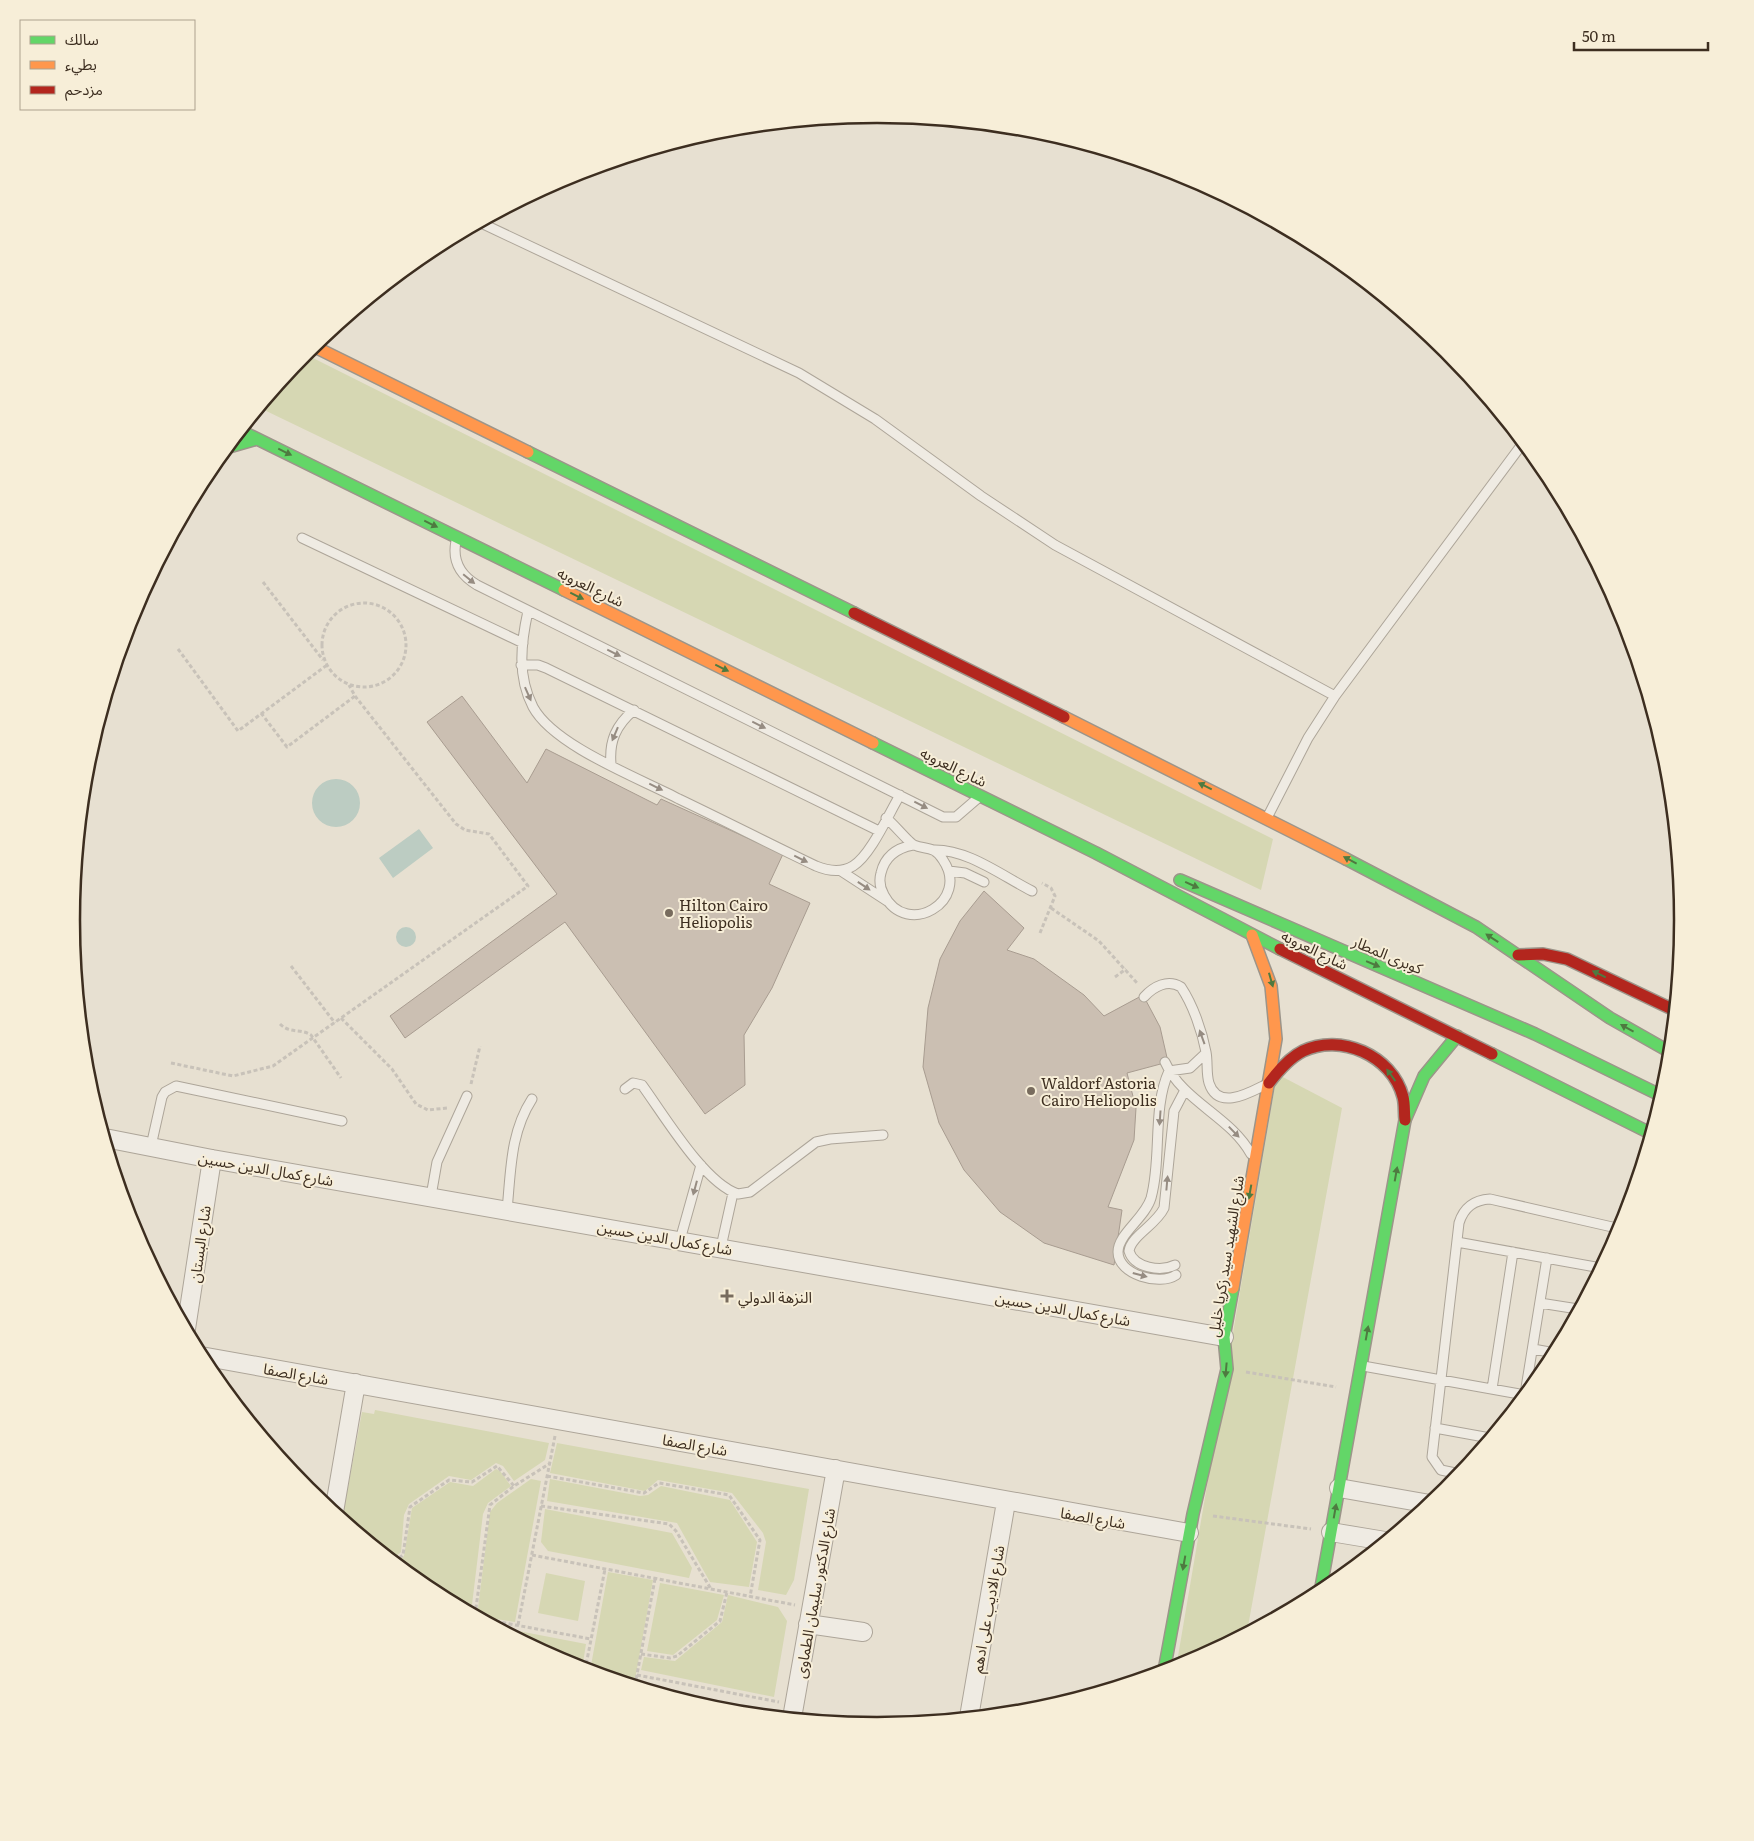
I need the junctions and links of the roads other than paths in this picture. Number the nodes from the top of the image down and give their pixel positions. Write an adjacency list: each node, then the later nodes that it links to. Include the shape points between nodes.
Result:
1 (487, 226): 12 (lane, via 799,373 875,419 981,496 1055,544)
2 (321, 350): 17 (main road, one-way to 2)
3 (246, 433): 4 (main road, شارع العروبه)
4 (258, 439): 5 (main road); 7 (main road, شارع العروبه, one-way to 7)
5 (238, 444)
6 (1519, 449): 12 (lane)
7 (456, 536): 9 (lane, one-way to 9, via 455,561 468,580); 16 (main road, شارع العروبه, one-way to 16)
8 (302, 538): 10 (lane)
9 (528, 610): 10 (lane); 15 (lane, one-way to 15)
10 (523, 643): 11 (lane)
11 (522, 665): 13 (lane, via 546,668); 14 (lane, one-way to 14, via 524,685 534,708 550,728)
12 (1335, 696): 17 (lane, via 1308,738)
13 (634, 710): 14 (lane, one-way to 14, via 612,739); 19 (lane)
14 (611, 764): 24 (lane, one-way to 24, via 816,866 828,871)
15 (900, 795): 16 (lane, one-way to 16, via 943,817 952,818); 18 (lane)
16 (981, 796): 22 (main road, شارع العروبه)
17 (1267, 817): 29 (main road, one-way to 17, via 1476,927)
18 (886, 818): 19 (lane); 20 (lane)
19 (879, 831): 24 (lane, via 863,857)
20 (913, 845): 21 (lane); 27 (lane, via 901,847 890,854 883,865 881,890)
21 (933, 850): 23 (lane); 26 (lane, via 963,855)
22 (1096, 853): 28 (main road, شارع العروبه); 39 (main road, كوبرى المطار, one-way to 39, via 1164,874 1535,1034)
23 (949, 870): 25 (lane); 27 (lane, via 947,894 931,911 907,914)
24 (841, 871): 27 (lane, one-way to 27)
25 (984, 882)
26 (1032, 891)
27 (887, 901)
28 (1252, 935): 32 (main road, شارع العروبه); 36 (main road, شارع الشهيد سيد زكريا خليل, one-way to 36, via 1267,966 1276,1009 1276,1038)
29 (1518, 955): 31 (main road, one-way to 29, via 1567,959 1543,954); 33 (main road, one-way to 29, via 1610,1018)
30 (1145, 995): 34 (lane, one-way to 30, via 1182,987 1167,983)
31 (1669, 1007)
32 (1457, 1036): 42 (main road, via 1424,1076); 44 (main road, شارع العروبه)
33 (1663, 1048)
34 (1206, 1053): 35 (lane, via 1190,1068); 36 (lane, via 1210,1084 1221,1097 1240,1097)
35 (1167, 1067): 38 (lane); 48 (lane, one-way to 48)
36 (1269, 1083): 42 (main road, one-way to 36, via 1402,1096 1392,1074 1374,1057 1352,1047 1328,1044 1304,1050 1284,1063); 51 (main road, شارع الشهيد سيد زكريا خليل)
37 (625, 1089): 52 (lane, via 633,1083 642,1085)
38 (1185, 1090): 49 (lane, via 1174,1111); 51 (lane, one-way to 51, via 1232,1130)
39 (1655, 1093)
40 (467, 1096): 54 (lane, via 437,1162)
41 (532, 1099): 56 (lane, via 515,1134)
42 (1405, 1120): 74 (main road, one-way to 42)
43 (342, 1121): 47 (lane, via 176,1086 162,1097)
44 (1646, 1131)
45 (883, 1135): 53 (lane, via 816,1142 750,1192)
46 (111, 1139): 47 (street, شارع كمال الدين حسين)
47 (151, 1146): 50 (street, شارع كمال الدين حسين)
48 (1158, 1155): 49 (lane); 55 (lane)
49 (1170, 1156): 57 (lane, one-way to 49, via 1166,1200)
50 (212, 1159): 54 (street, شارع كمال الدين حسين); 69 (street, شارع البستان)
51 (1255, 1162): 70 (main road, شارع الشهيد سيد زكريا خليل, one-way to 70)
52 (701, 1165): 53 (lane); 59 (lane, one-way to 59)
53 (733, 1193): 61 (lane)
54 (431, 1196): 56 (street, شارع كمال الدين حسين)
55 (1148, 1207): 57 (lane); 66 (lane, one-way to 66, via 1120,1243 1120,1262 1136,1274 1166,1280)
56 (507, 1210): 59 (street, شارع كمال الدين حسين)
57 (1160, 1216): 64 (lane, via 1133,1241 1129,1251 1139,1264 1164,1268)
58 (1613, 1226): 60 (lane, via 1490,1199 1474,1203 1462,1215)
59 (680, 1240): 61 (street, شارع كمال الدين حسين)
60 (1457, 1242): 62 (lane); 75 (lane)
61 (721, 1248): 70 (street, شارع كمال الدين حسين)
62 (1513, 1252): 63 (lane); 78 (lane)
63 (1548, 1258): 65 (lane); 67 (lane)
64 (1174, 1265)
65 (1595, 1267)
66 (1176, 1275)
67 (1540, 1303): 68 (lane); 71 (lane)
68 (1572, 1309)
69 (187, 1320)
70 (1224, 1336): 89 (main road, شارع الشهيد سيد زكريا خليل, one-way to 89, via 1227,1369)
71 (1533, 1349): 72 (lane); 76 (lane)
72 (1547, 1351)
73 (211, 1358): 77 (street, شارع الصفا)
74 (1361, 1365): 75 (lane); 84 (main road)
75 (1441, 1380): 78 (lane); 80 (lane)
76 (1528, 1380)
77 (356, 1383): 82 (street, شارع الصفا); 87 (street)
78 (1492, 1389): 79 (lane)
79 (1518, 1394)
80 (1436, 1428): 81 (lane); 83 (lane, via 1432,1457 1441,1470)
81 (1484, 1437)
82 (836, 1468): 85 (street, شارع الصفا); 92 (street, شارع الدكتور سليمان الطماوى)
83 (1452, 1472)
84 (1339, 1488): 86 (street); 88 (main road, one-way to 84)
85 (1006, 1502): 89 (street, شارع الصفا); 96 (street, شارع الاديب على ادهم)
86 (1421, 1502)
87 (335, 1505)
88 (1331, 1532): 90 (street); 91 (main road)
89 (1189, 1534): 94 (main road, شارع الشهيد سيد زكريا خليل, one-way to 94)
90 (1378, 1540)
91 (1322, 1582)
92 (809, 1616): 93 (street); 95 (street, شارع الدكتور سليمان الطماوى)
93 (863, 1632)
94 (1165, 1663)
95 (793, 1712)
96 (970, 1712)

